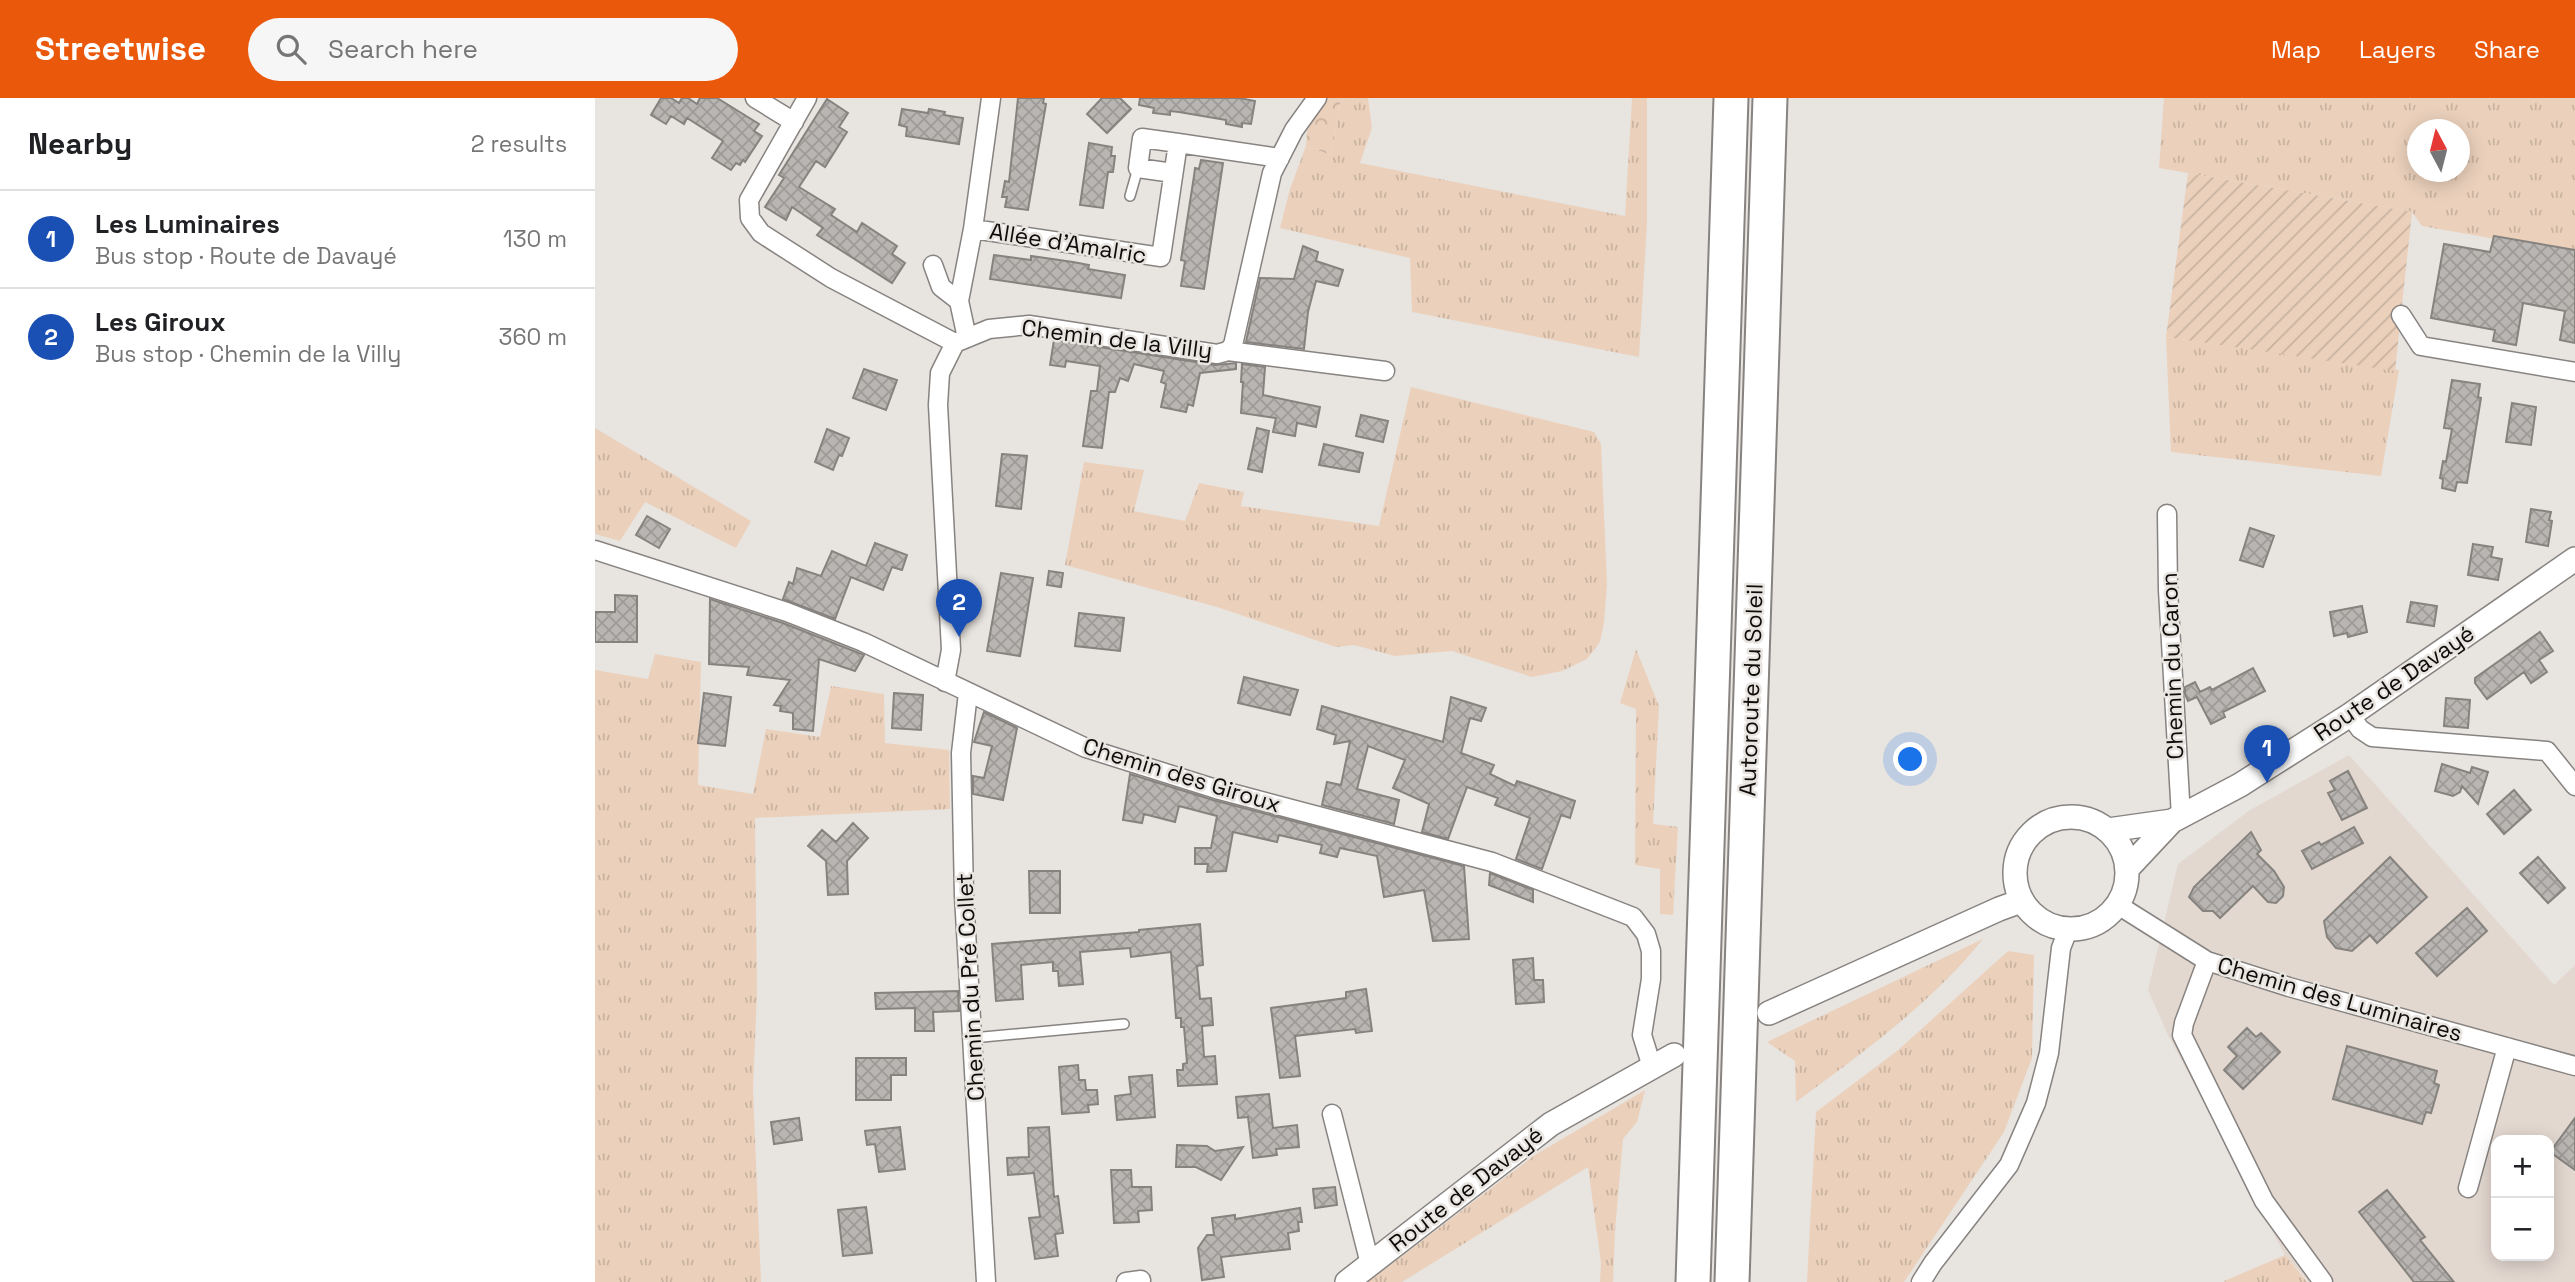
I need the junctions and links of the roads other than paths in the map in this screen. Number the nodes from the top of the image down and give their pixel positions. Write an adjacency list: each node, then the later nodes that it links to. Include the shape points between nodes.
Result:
1 (755, 98): 7 (street)
2 (807, 98): 7 (street)
3 (991, 98): 13 (street)
4 (1317, 98): 9 (street, Chemin de la Villy)
5 (1731, 98): 47 (highway, Autoroute du Soleil)
6 (1770, 98): 48 (highway, Autoroute du Soleil)
7 (794, 122): 17 (street, via 749,200 750,218 761,233 831,278)
8 (1178, 143): 9 (street); 10 (street, via 1142,138); 11 (street, Allée d'Amalric)
9 (1280, 158): 18 (street, Chemin de la Villy, via 1272,173)
10 (1138, 168): 11 (street); 12 (lane)
11 (1173, 173): 13 (street, Allée d'Amalric, via 1161,257)
12 (1130, 196)
13 (973, 229): 15 (street)
14 (933, 265): 15 (street, via 941,287)
15 (959, 301): 17 (street)
16 (2401, 315): 20 (street, via 2421,346)
17 (961, 340): 18 (street, Chemin de la Villy, via 989,329 1029,325 1217,354); 24 (street, via 940,373 938,405 951,650)
18 (1228, 351): 19 (street)
19 (1385, 371)
20 (2575, 372)
21 (2167, 514): 28 (street, Chemin du Caron)
22 (595, 550): 24 (street, Chemin des Giroux, via 787,612)
23 (2575, 559): 26 (street, Route de Davayé)
24 (945, 682): 25 (street, Chemin des Giroux)
25 (968, 693): 37 (street, Chemin du Pré Collet, via 961,753); 41 (street, Chemin des Giroux, via 1086,748 1220,790 1492,862 1633,917 1646,934 1651,951 1642,1035)
26 (2350, 715): 27 (street, via 2372,737 2547,751); 28 (street, Route de Davayé, via 2240,785)
27 (2575, 786)
28 (2176, 819): 29 (street, Route de Davayé); 30 (street, Route de Davayé)
29 (2108, 830): 30 (street, via 2118,841); 31 (street, via 2076,816 2058,817 2028,835 2014,867)
30 (2128, 868): 32 (street)
31 (2021, 901): 33 (street, via 2033,916); 35 (street)
32 (2118, 905): 33 (street, via 2086,928); 34 (street, Chemin des Luminaires)
33 (2068, 930): 49 (street, via 2061,948 2049,1053 2036,1103 2009,1165)
34 (2207, 961): 38 (street, Chemin des Luminaires); 50 (street, via 2182,1035 2264,1201)
35 (1769, 1013)
36 (1124, 1024): 37 (lane)
37 (972, 1038): 45 (street, Chemin du Pré Collet)
38 (2507, 1047): 40 (street, Chemin des Luminaires); 43 (street)
39 (1674, 1055): 41 (street, Route de Davayé)
40 (2575, 1066)
41 (1651, 1067): 44 (street, Route de Davayé, via 1551,1124)
42 (1332, 1114): 44 (street)
43 (2468, 1188)
44 (1370, 1264): 46 (street, Route de Davayé)
45 (986, 1282)
46 (1347, 1282)
47 (1693, 1282)
48 (1732, 1282)
49 (1921, 1282)
50 (2323, 1282)

